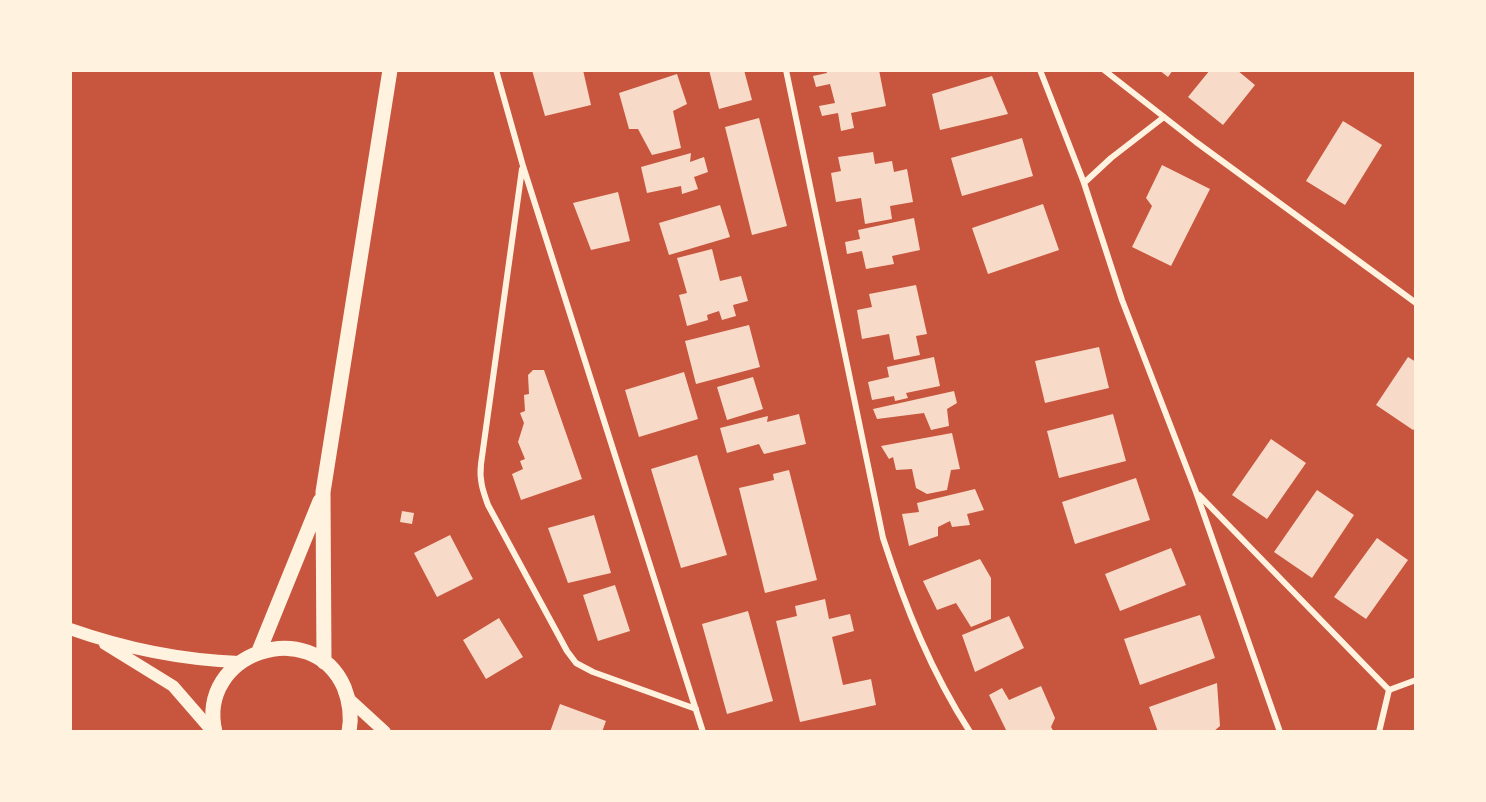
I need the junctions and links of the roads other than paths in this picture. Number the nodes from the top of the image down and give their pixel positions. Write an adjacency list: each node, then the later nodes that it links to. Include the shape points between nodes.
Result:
1 (390, 70): 10 (main road)
2 (496, 70): 7 (street)
3 (786, 70): 25 (street, via 884,538 899,588 929,659)
4 (1040, 70): 8 (street)
5 (1104, 70): 6 (street)
6 (1164, 117): 8 (street); 9 (street)
7 (523, 166): 20 (street); 20 (street, via 481,464 482,491 576,663)
8 (1084, 183): 11 (street, via 1122,300)
9 (1416, 303)
10 (323, 492): 14 (main road); 16 (main road)
11 (1196, 492): 18 (street); 26 (street)
12 (70, 629): 13 (main road)
13 (97, 638): 15 (main road, via 199,660); 21 (main road, via 173,686)
14 (259, 651): 15 (main road); 16 (main road, via 282,647 304,651)
15 (239, 662): 21 (main road, via 224,678 214,699)
16 (324, 662): 19 (main road, via 340,678)
17 (1416, 680): 18 (street)
18 (1389, 690): 27 (street)
19 (349, 699): 22 (main road); 23 (main road)
20 (696, 709): 24 (street)
21 (214, 732)
22 (349, 732)
23 (385, 732)
24 (703, 732)
25 (970, 732)
26 (1280, 732)
27 (1379, 732)

